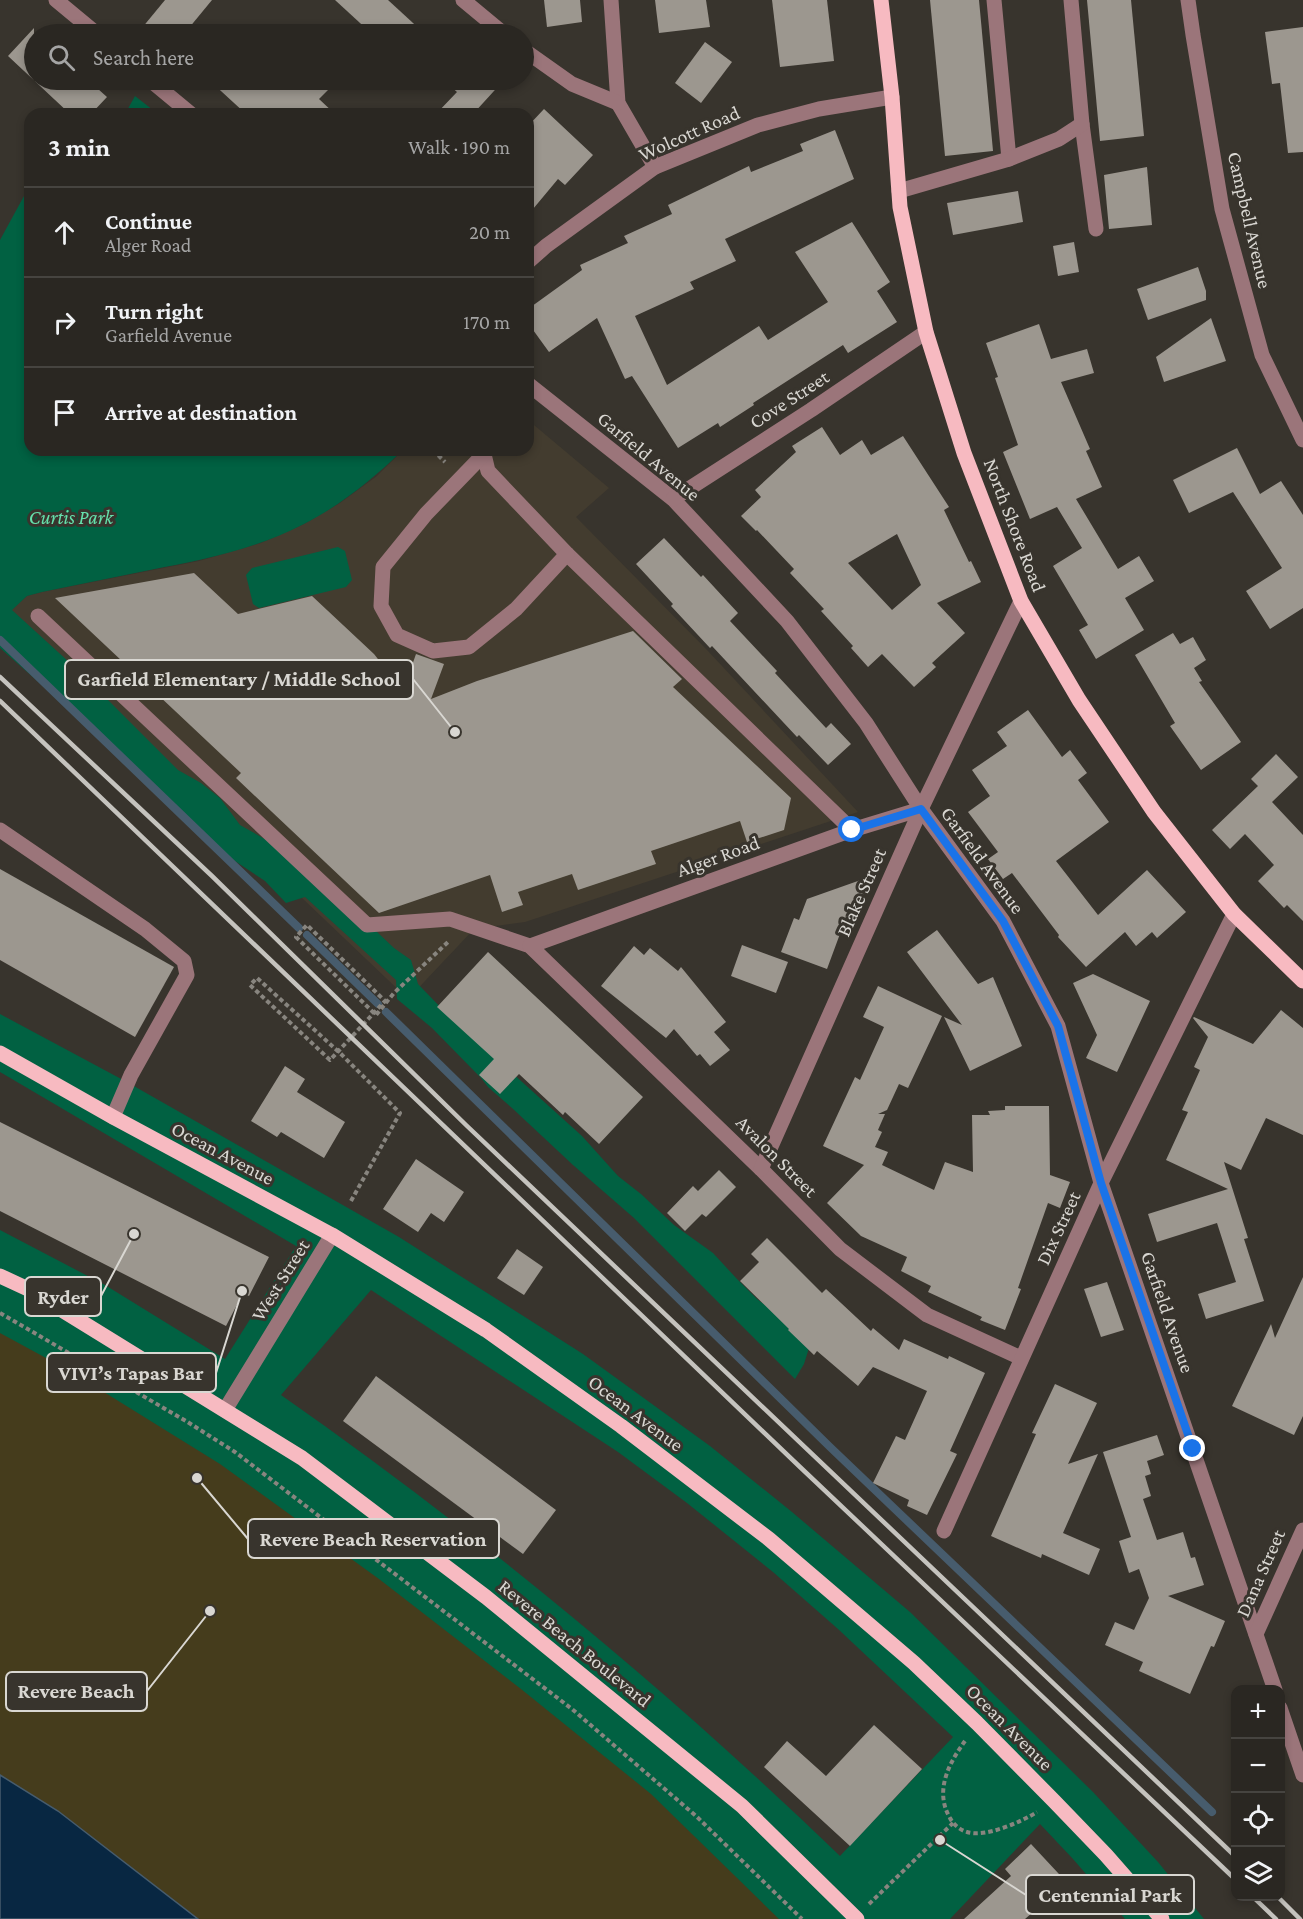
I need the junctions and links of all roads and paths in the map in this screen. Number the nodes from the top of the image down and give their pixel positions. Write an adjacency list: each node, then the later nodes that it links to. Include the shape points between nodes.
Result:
1 (56, 0): 8 (street)
2 (464, 0): 9 (street)
3 (611, 0): 13 (street)
4 (881, 0): 12 (main road, North Shore Road)
5 (994, 0): 16 (street)
6 (1071, 0): 15 (street)
7 (1188, 0): 23 (street, Campbell Avenue, via 1222,209 1262,355)
8 (85, 24)
9 (492, 24)
10 (534, 57): 13 (street, via 572,84)
11 (162, 90): 14 (street)
12 (892, 97): 17 (street, Wolcott Road, via 819,109 758,126); 18 (main road, North Shore Road)
13 (618, 103): 17 (street)
14 (184, 108)
15 (1082, 124): 16 (street, via 1059,139); 19 (street)
16 (1009, 159): 18 (street)
17 (655, 167): 20 (street, Wolcott Road)
18 (899, 191): 21 (main road, North Shore Road)
19 (1096, 229)
20 (534, 256)
21 (926, 332): 28 (street, Cove Street); 30 (main road, North Shore Road, via 964,453)
22 (534, 389): 28 (street, Garfield Avenue)
23 (1303, 440)
24 (439, 456): 27 (path)
25 (480, 456): 29 (street, via 383,567 381,606 397,636 433,651 469,647 516,609)
26 (485, 456): 29 (street, via 488,471)
27 (448, 465)
28 (673, 499): 32 (street, Garfield Avenue, via 788,621 866,723)
29 (567, 554): 34 (street)
30 (1021, 601): 32 (street, Blake Street); 35 (main road, North Shore Road, via 1079,700 1154,812)
31 (38, 616): 36 (street, via 367,925 450,919)
32 (921, 809): 34 (street, Alger Road); 41 (street, Blake Street); 42 (street, Garfield Avenue, via 1003,921 1058,1026)
33 (0, 830): 40 (street, via 184,961 187,975 131,1075)
34 (852, 830): 37 (street, Alger Road)
35 (1234, 915): 38 (main road, North Shore Road); 42 (street, Dix Street)
36 (465, 924): 37 (street); 43 (path, via 376,1015 296,937 306,926 385,1001 330,1060 250,985 257,978 340,1053 400,1113)
37 (530, 946): 41 (street, Avalon Street)
38 (1303, 981)
39 (0, 1053): 40 (main road, Ocean Avenue)
40 (113, 1117): 44 (main road, Ocean Avenue)
41 (761, 1169): 47 (street, Avalon Street, via 840,1249 927,1315)
42 (1101, 1183): 47 (street, Dix Street); 51 (street, Garfield Avenue)
43 (351, 1202)
44 (332, 1234): 48 (street, West Street); 54 (main road, Ocean Avenue, via 486,1330 630,1433 827,1587)
45 (0, 1276): 48 (main road, Revere Beach Boulevard, via 28,1289)
46 (0, 1313): 59 (path, via 244,1459 572,1709 696,1816)
47 (1021, 1358): 50 (street, Dix Street)
48 (225, 1410): 58 (main road, Revere Beach Boulevard, via 302,1458 486,1597 742,1806)
49 (1303, 1530): 51 (street, Dana Street)
50 (944, 1531)
51 (1256, 1634): 52 (street, Garfield Avenue)
52 (1274, 1685)
53 (1285, 1720): 55 (street)
54 (977, 1723): 56 (main road, Ocean Avenue); 57 (path, via 951,1761 942,1789)
55 (1303, 1775)
56 (1054, 1801): 57 (path, via 1024,1820 980,1834 965,1832); 60 (main road, Ocean Avenue)
57 (953, 1823): 58 (path)
58 (856, 1918)
59 (802, 1919)
60 (1162, 1919)

